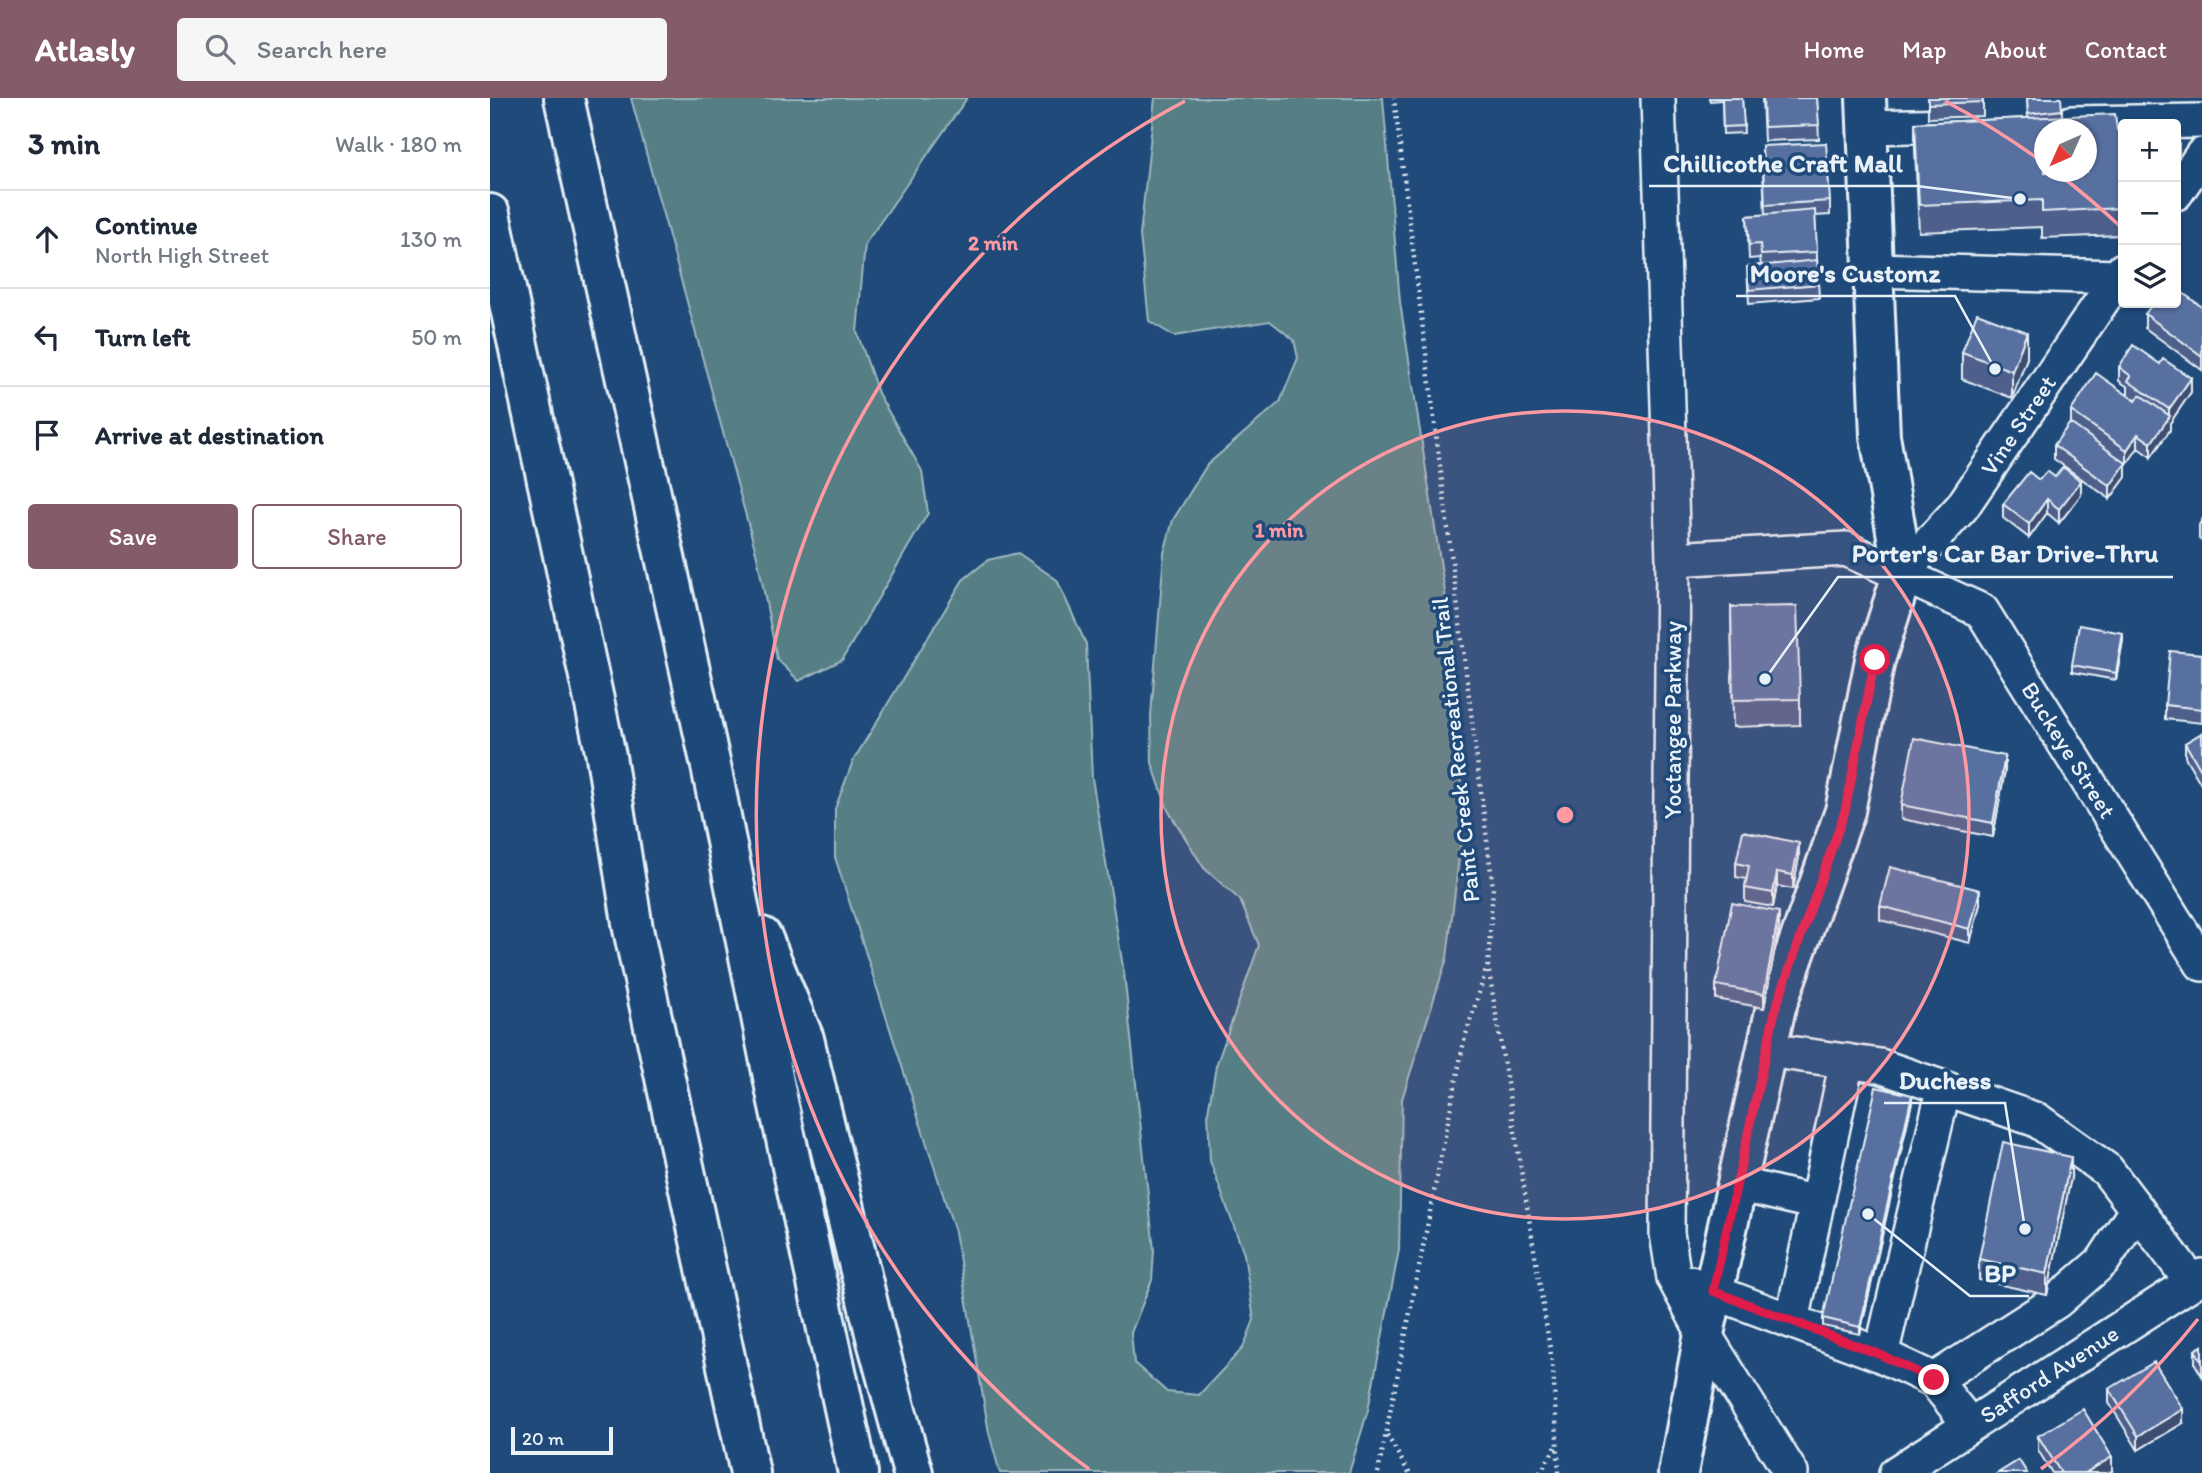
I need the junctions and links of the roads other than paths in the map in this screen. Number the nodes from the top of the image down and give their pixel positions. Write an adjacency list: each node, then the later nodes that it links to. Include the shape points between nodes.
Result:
1 (564, 98): 15 (main road)
2 (1658, 98): 13 (street, Yoctangee Parkway)
3 (1866, 112): 6 (street); 10 (main road)
4 (2202, 121): 5 (street)
5 (2097, 123)
6 (1987, 125)
7 (2202, 155): 8 (street)
8 (2181, 186)
9 (490, 214): 31 (main road, via 606,756 633,929)
10 (1873, 270): 11 (street); 14 (main road, via 1880,436)
11 (2118, 274)
12 (2118, 278): 14 (street, Vine Street, via 1962,507)
13 (1673, 559): 14 (street, Buckeye Street, via 1846,549); 23 (street, Yoctangee Parkway, via 1667,1233)
14 (1903, 572): 16 (street, Buckeye Street, via 1982,611); 17 (main road, via 1875,660 1845,811 1776,1007)
15 (727, 853): 32 (main road); 33 (main road, via 804,1039)
16 (2202, 964)
17 (1767, 1050): 18 (street); 20 (main road)
18 (1847, 1061): 19 (street, via 1880,1066); 21 (street)
19 (1944, 1088): 22 (street, via 2037,1120 2107,1170); 28 (street)
20 (1737, 1184): 21 (street); 25 (main road)
21 (1817, 1203): 26 (street)
22 (2137, 1209): 24 (street); 29 (street, via 2103,1261 2057,1301)
23 (1674, 1278): 25 (street); 27 (street, Yoctangee Parkway)
24 (2197, 1279): 30 (street, Safford Avenue)
25 (1713, 1291): 26 (street); 27 (main road)
26 (1792, 1321): 28 (street)
27 (1704, 1334): 34 (main road); 35 (street, Yoctangee Parkway)
28 (1881, 1355): 29 (street)
29 (1934, 1380): 30 (street)
30 (1970, 1425): 36 (street, Safford Avenue)
31 (750, 1473)
32 (858, 1473)
33 (913, 1473)
34 (1678, 1473)
35 (1791, 1473)
36 (1896, 1473)

